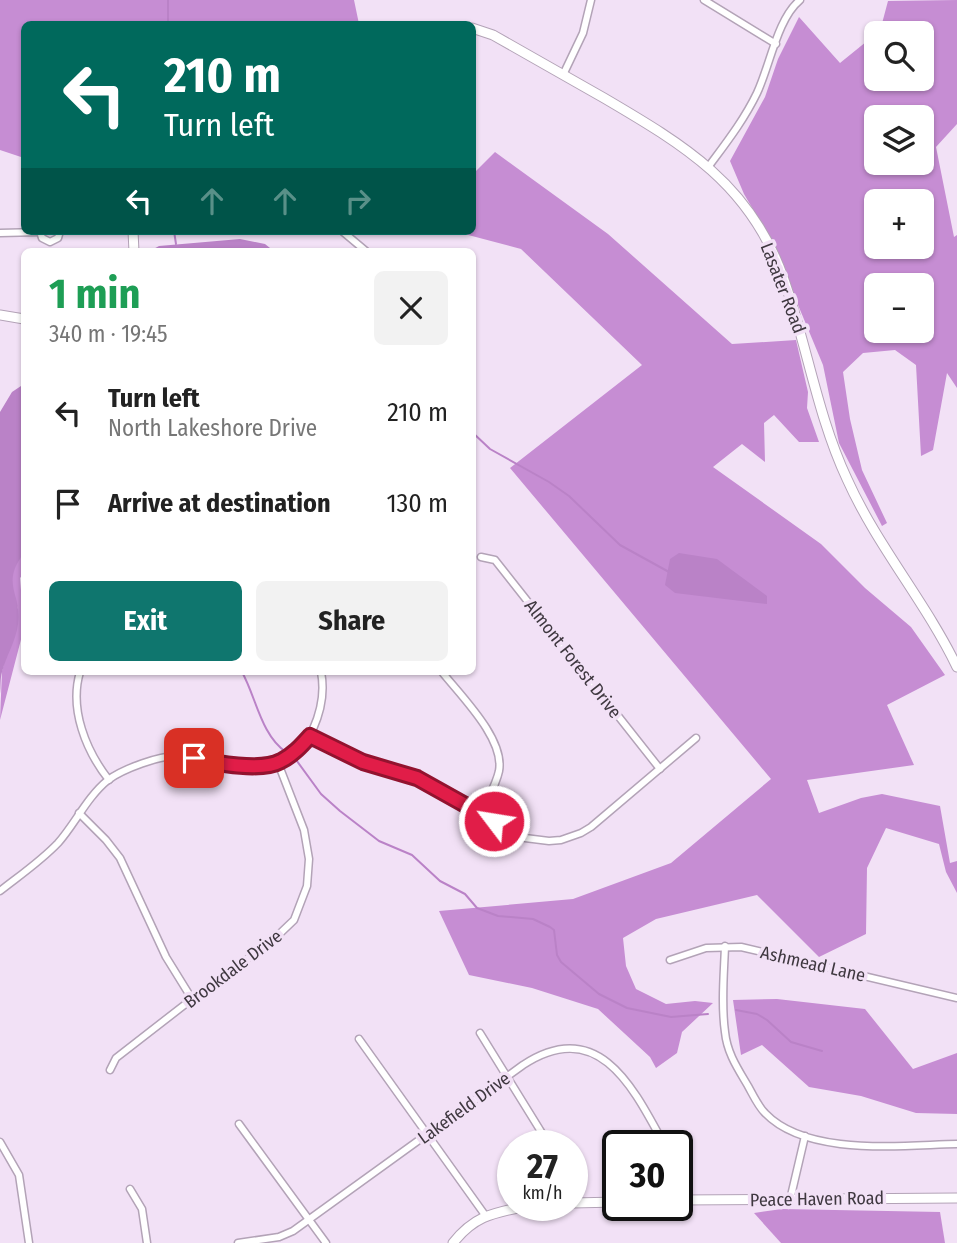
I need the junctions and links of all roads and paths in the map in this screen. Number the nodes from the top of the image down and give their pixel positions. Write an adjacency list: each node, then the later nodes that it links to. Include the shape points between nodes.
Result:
1 (591, 0): 6 (street, via 583,33)
2 (704, 0): 5 (street)
3 (800, 0): 5 (street, via 785,19)
4 (476, 29): 6 (street, Lasater Road)
5 (776, 44): 7 (street, via 757,93)
6 (564, 75): 7 (street, Lasater Road, via 666,134)
7 (709, 166): 17 (street, Lasater Road, via 748,211 776,260 846,479)
8 (21, 232): 9 (street)
9 (0, 233)
10 (42, 235): 11 (street, via 50,242)
11 (59, 235)
12 (347, 235): 13 (street)
13 (362, 248)
14 (0, 315): 15 (street)
15 (21, 318)
16 (481, 557): 24 (street, Almont Forest Drive, via 495,560)
17 (957, 667)
18 (80, 675): 25 (street, via 83,734)
19 (321, 675): 21 (street, via 322,709)
20 (444, 675): 27 (street, via 499,753 499,771)
21 (310, 736): 23 (street); 27 (street, via 363,762 417,778)
22 (696, 738): 24 (street)
23 (278, 763): 25 (street, via 242,765 177,755 154,759); 32 (street, Brookdale Drive, via 308,844 304,898 289,927)
24 (660, 769): 27 (street, via 591,827 561,839 525,838)
25 (109, 780): 26 (street)
26 (79, 813): 28 (street, via 59,841); 32 (street, via 120,858 157,940)
27 (482, 813)
28 (0, 891)
29 (725, 946): 30 (street, Ashmead Lane); 31 (street, Ashmead Lane); 41 (street, via 724,1033 734,1064 765,1113)
30 (670, 961)
31 (957, 998)
32 (192, 999): 35 (street, Brookdale Drive, via 116,1058)
33 (480, 1033): 36 (street)
34 (359, 1040): 40 (street)
35 (110, 1070)
36 (506, 1077): 38 (street); 39 (street, Lakefield Drive, via 550,1050 592,1053 620,1072); 40 (street, Lakefield Drive)
37 (239, 1124): 50 (street)
38 (540, 1130)
39 (655, 1130)
40 (427, 1135): 49 (street); 50 (street, Lakefield Drive)
41 (806, 1136): 43 (street, via 841,1145); 47 (street)
42 (0, 1142): 51 (street, via 19,1175)
43 (957, 1144)
44 (130, 1189): 52 (street, via 142,1209)
45 (957, 1198): 47 (street, Peace Haven Road)
46 (693, 1200): 47 (street, Peace Haven Road)
47 (790, 1200)
48 (497, 1212): 49 (street)
49 (485, 1215): 55 (street)
50 (309, 1220): 53 (street, Lakefield Drive, via 279,1237); 54 (street)
51 (29, 1243)
52 (147, 1243)
53 (238, 1243)
54 (326, 1243)
55 (453, 1243)

